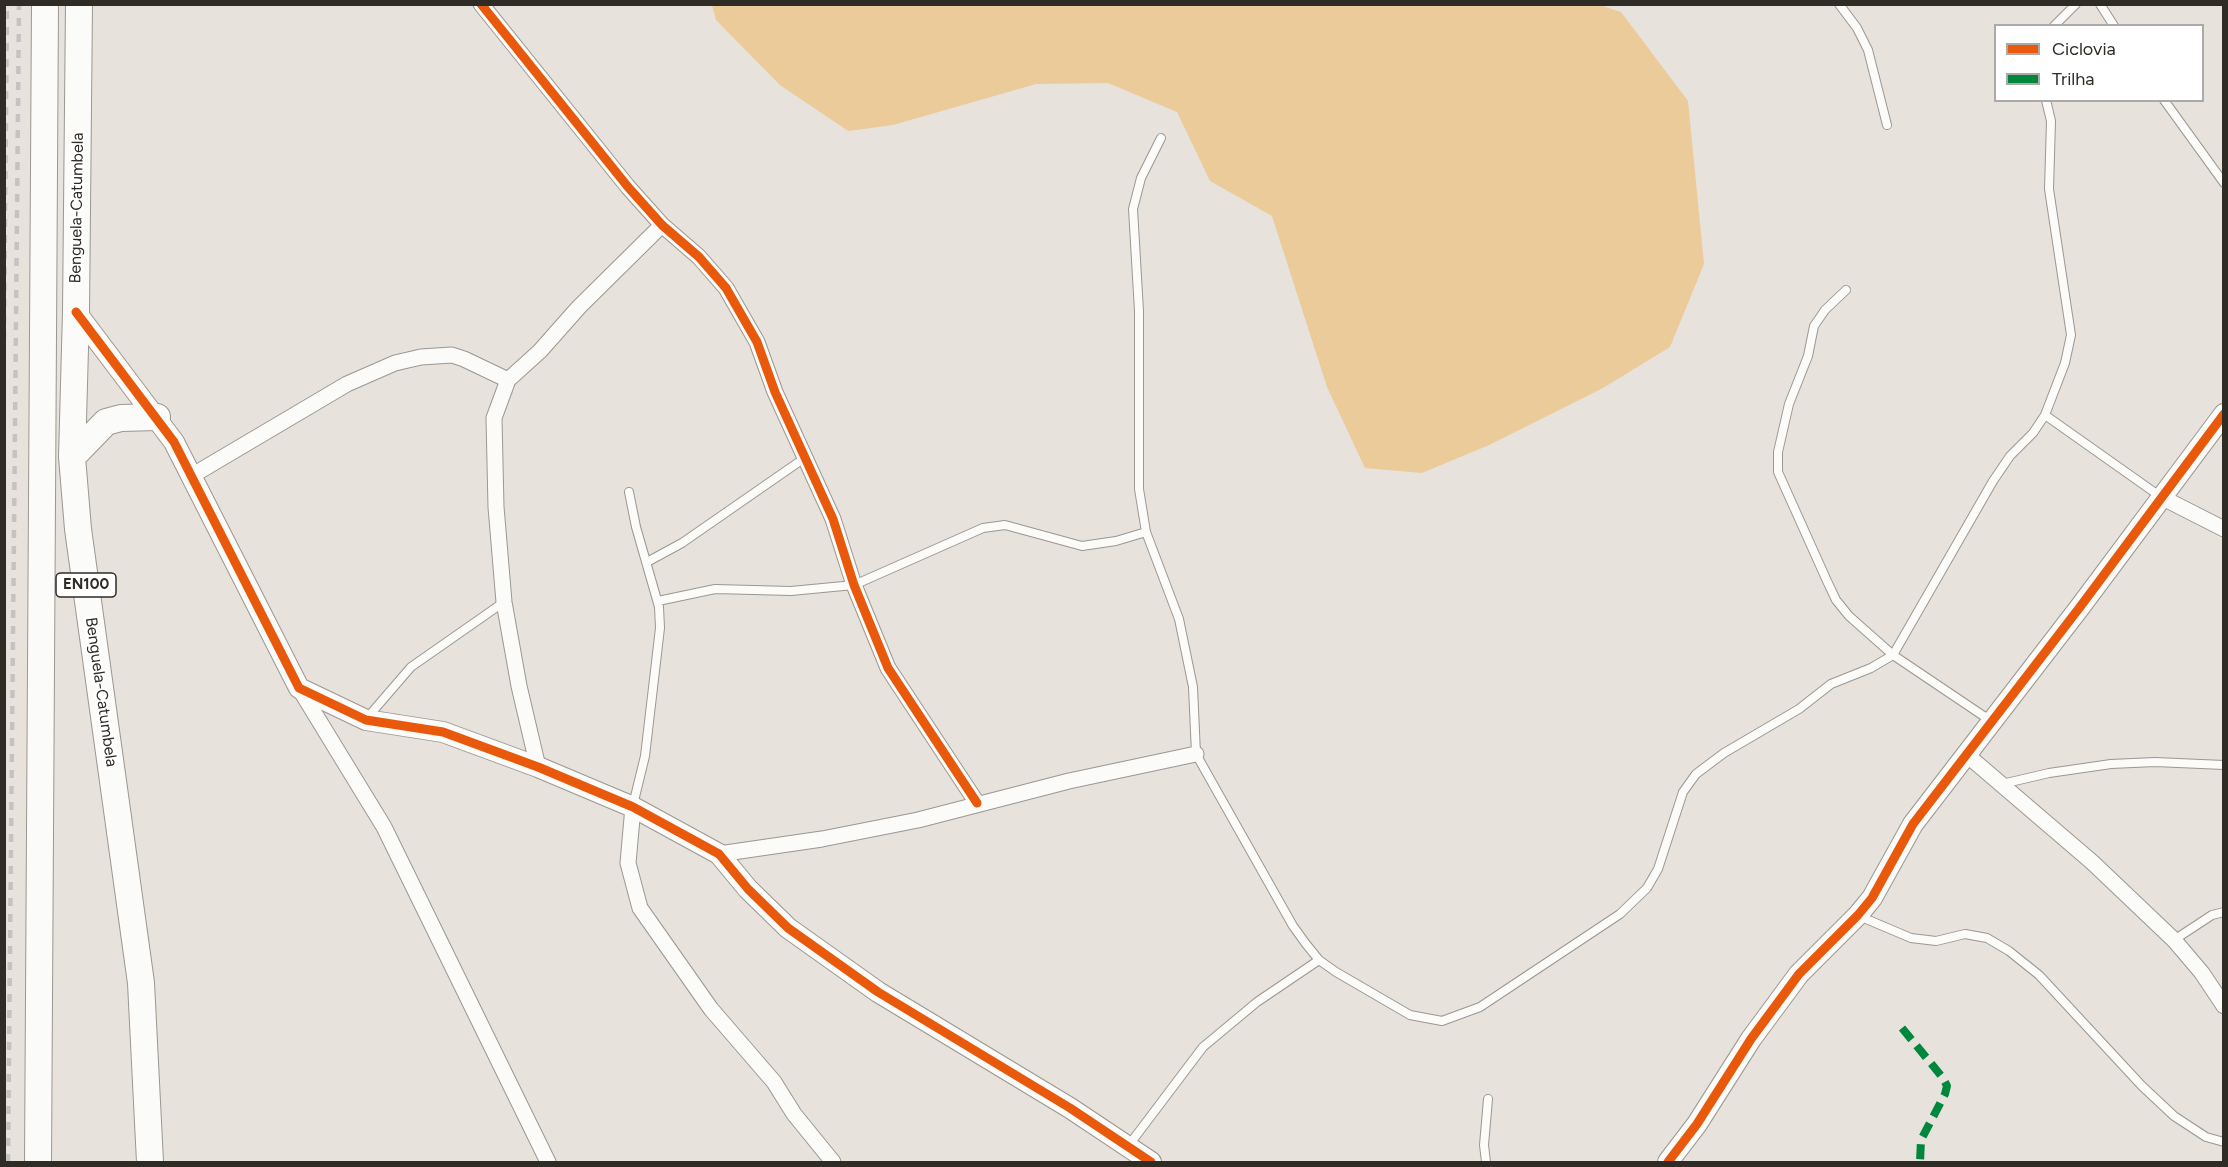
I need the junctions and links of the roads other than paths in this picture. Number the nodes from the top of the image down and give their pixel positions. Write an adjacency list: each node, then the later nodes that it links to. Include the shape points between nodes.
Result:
1 (45, 4): 54 (highway, Benguela-Catumbela / EN100)
2 (79, 4): 16 (highway, Benguela-Catumbela / EN100)
3 (480, 4): 14 (street)
4 (1839, 4): 11 (lane, via 1868,50)
5 (2076, 4): 7 (lane)
6 (2100, 4): 8 (lane)
7 (2056, 24)
8 (2113, 24)
9 (2046, 102): 19 (lane, via 2051,121 2049,189 2071,335)
10 (2165, 102): 13 (lane)
11 (1887, 125)
12 (1161, 138): 27 (lane, via 1141,178 1133,209 1139,311 1139,489)
13 (2223, 183)
14 (662, 225): 17 (street); 22 (street, via 699,257 726,288 757,342 775,392)
15 (1846, 290): 32 (lane, via 1814,326 1808,356 1789,404 1778,452 1778,472 1836,600)
16 (76, 312): 20 (street); 21 (highway, Benguela-Catumbela / EN100)
17 (508, 380): 23 (street, via 452,356 395,363 347,384); 31 (street, via 494,418 495,507)
18 (2223, 414): 25 (street)
19 (2045, 415): 25 (lane); 32 (lane, via 1993,480)
20 (157, 417): 21 (highway, via 106,422); 23 (street)
21 (72, 457): 55 (highway, Benguela-Catumbela / EN100, via 78,529 141,982)
22 (806, 457): 28 (lane, via 682,543); 29 (street, via 834,519)
23 (193, 475): 33 (street)
24 (629, 492): 28 (lane)
25 (2161, 497): 26 (street); 35 (street)
26 (2223, 529)
27 (1146, 532): 29 (lane, via 1082,546 1005,525 983,528); 36 (lane, via 1179,619 1193,687)
28 (647, 562): 30 (lane)
29 (855, 585): 30 (lane, via 791,591 715,589); 41 (street, via 888,668)
30 (658, 601): 42 (lane, via 660,628 653,701)
31 (504, 602): 34 (lane, via 411,667); 39 (street)
32 (1893, 655): 35 (lane); 49 (lane, via 1831,684 1799,709 1696,774 1683,792 1658,869 1647,888 1620,914 1480,1007 1442,1021 1410,1015)
33 (299, 688): 34 (street); 56 (street, via 384,827)
34 (366, 720): 39 (street, via 443,732)
35 (1992, 722): 37 (street)
36 (1196, 754): 41 (street); 49 (lane, via 1293,926)
37 (1967, 755): 40 (street); 45 (street, via 1913,824 1872,898)
38 (2223, 765): 40 (lane, via 2111,764)
39 (538, 767): 42 (street)
40 (2000, 784): 48 (street, via 2092,862)
41 (977, 803): 43 (street, via 876,829)
42 (633, 807): 43 (street); 57 (street, via 628,863 640,908 711,1009 774,1082)
43 (719, 854): 53 (street, via 788,928 878,992)
44 (2223, 912): 46 (lane)
45 (1858, 915): 52 (lane, via 1911,938 1936,941 1965,934 1988,938 2009,951 2038,975 2174,1116 2206,1137); 60 (street, via 1798,974)
46 (2212, 915): 47 (lane); 48 (lane)
47 (2223, 918)
48 (2174, 940): 50 (street)
49 (1319, 960): 53 (lane, via 1257,1002 1203,1047)
50 (2223, 1006)
51 (1488, 1099): 59 (lane)
52 (2223, 1142)
53 (1129, 1145): 58 (street)
54 (38, 1162)
55 (150, 1162)
56 (548, 1162)
57 (832, 1162)
58 (1151, 1162)
59 (1486, 1162)
60 (1668, 1162)

